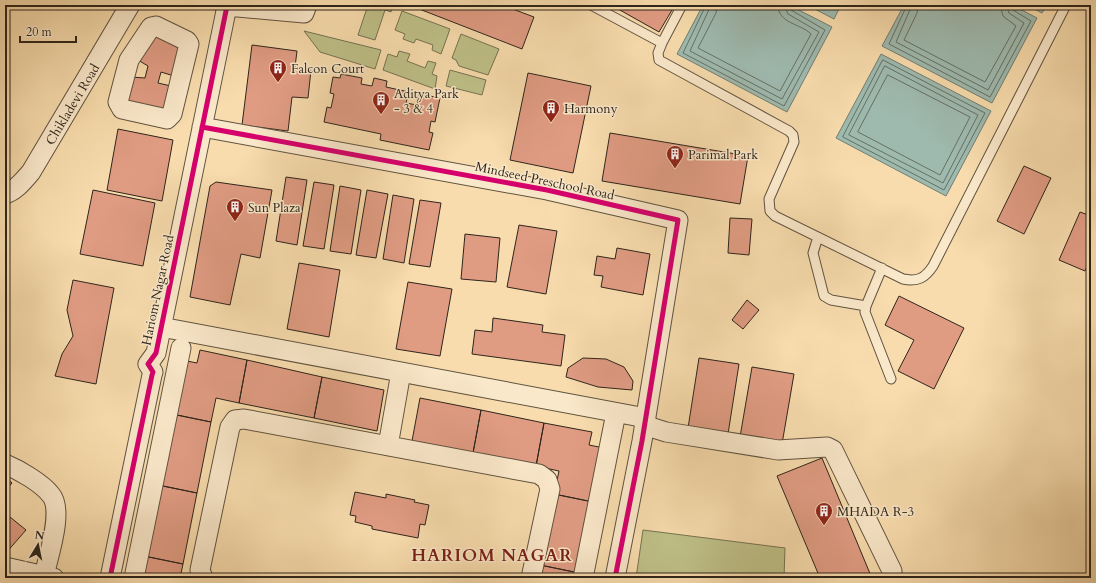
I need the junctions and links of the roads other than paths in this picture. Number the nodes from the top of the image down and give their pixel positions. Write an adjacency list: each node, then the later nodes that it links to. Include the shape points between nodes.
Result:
1 (130, 5): 11 (street, Chikladevi Road, via 32,172 10,193)
2 (307, 5): 6 (street, via 304,12)
3 (591, 5): 7 (lane)
4 (682, 5): 7 (lane)
5 (1066, 5): 13 (lane, via 928,273 913,281 903,279)
6 (225, 6): 9 (street, Hariom Nagar Road)
7 (662, 44): 12 (lane, via 658,53 659,60 793,135 794,142 768,204 775,216)
8 (179, 86): 8 (street, via 172,114 167,119 119,106 129,60 153,26 188,42); 9 (street)
9 (209, 93): 10 (street, Hariom Nagar Road)
10 (202, 127): 15 (street, Hariom Nagar Road); 22 (street, Mindseed Preschool Road, via 547,190 678,220)
11 (5, 194)
12 (818, 237): 13 (lane); 14 (lane, via 813,253 824,296 831,300)
13 (882, 268): 14 (lane)
14 (866, 306): 20 (lane, via 866,317)
15 (161, 326): 17 (street); 18 (street, Hariom Nagar Road, via 156,353 148,364)
16 (181, 348): 19 (street)
17 (401, 372): 21 (street); 23 (street)
18 (152, 373): 19 (street); 25 (street, Hariom Nagar Road)
19 (174, 379): 26 (street)
20 (891, 379)
21 (616, 413): 22 (street); 27 (street)
22 (645, 422): 28 (street); 34 (street, via 666,432 778,450 827,447 833,450)
23 (388, 446): 38 (street, via 244,419 235,420 230,427 200,570); 39 (street, via 539,474 547,480 550,489)
24 (5, 464): 35 (street, via 27,476 52,495 56,505 57,518)
25 (133, 464): 26 (street); 29 (street, Hariom Nagar Road)
26 (156, 469): 30 (street)
27 (602, 483): 28 (street); 31 (street)
28 (632, 488): 32 (street)
29 (120, 529): 30 (street); 36 (street, Hariom Nagar Road)
30 (143, 534): 37 (street)
31 (590, 547): 32 (street); 40 (street)
32 (620, 552): 41 (street)
33 (5, 567): 35 (street)
34 (892, 571)
35 (49, 577)
36 (115, 577)
37 (134, 578)
38 (203, 578)
39 (531, 578)
40 (583, 578)
41 (615, 578)

